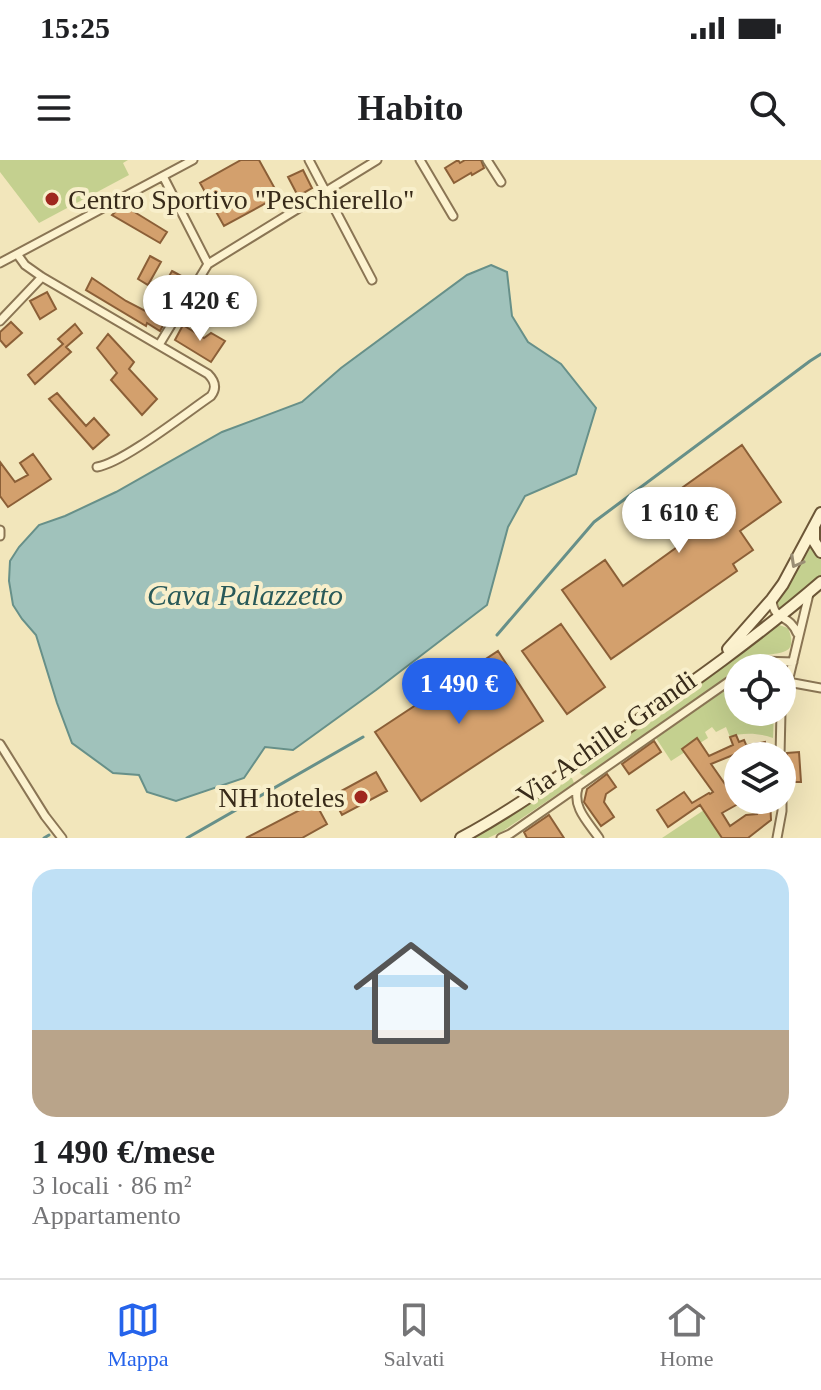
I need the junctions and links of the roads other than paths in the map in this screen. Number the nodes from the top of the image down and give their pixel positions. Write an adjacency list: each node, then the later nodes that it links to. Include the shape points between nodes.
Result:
1 (193, 160): 6 (street)
2 (309, 160): 8 (street)
3 (377, 160): 8 (street)
4 (420, 160): 9 (street)
5 (487, 160): 7 (street)
6 (163, 176): 10 (street); 12 (street)
7 (501, 182)
8 (326, 192): 12 (street); 14 (street)
9 (453, 216)
10 (17, 254): 11 (street); 13 (street)
11 (0, 263)
12 (208, 264): 16 (street)
13 (42, 277): 15 (street); 16 (street)
14 (372, 280)
15 (0, 321)
16 (159, 345): 17 (street, via 208,374 215,389 136,447)
17 (97, 467)
18 (821, 507): 19 (main road, Via Achille Grandi)
19 (818, 518): 20 (main road, via 813,537); 23 (main road, Via Achille Grandi, one-way to 23)
20 (821, 552)
21 (821, 582): 22 (main road, Via Achille Grandi)
22 (809, 592): 24 (main road, Via Achille Grandi); 25 (street)
23 (772, 599): 24 (street); 27 (main road, Via Achille Grandi)
24 (781, 617): 25 (street, via 793,623); 27 (main road, Via Achille Grandi)
25 (798, 635): 26 (street)
26 (794, 654)
27 (705, 674): 32 (main road, Via Achille Grandi)
28 (796, 683): 30 (street)
29 (724, 685): 33 (street, Via Achille Grandi)
30 (821, 688)
31 (0, 744): 37 (street)
32 (572, 767): 33 (street); 38 (main road, Via Achille Grandi)
33 (582, 784): 34 (street, Via Achille Grandi); 35 (street, via 576,796)
34 (558, 800): 35 (street); 39 (street, Via Achille Grandi)
35 (579, 809): 40 (street)
36 (781, 814): 41 (street)
37 (62, 838)
38 (461, 838)
39 (501, 838)
40 (599, 838)
41 (777, 838)

